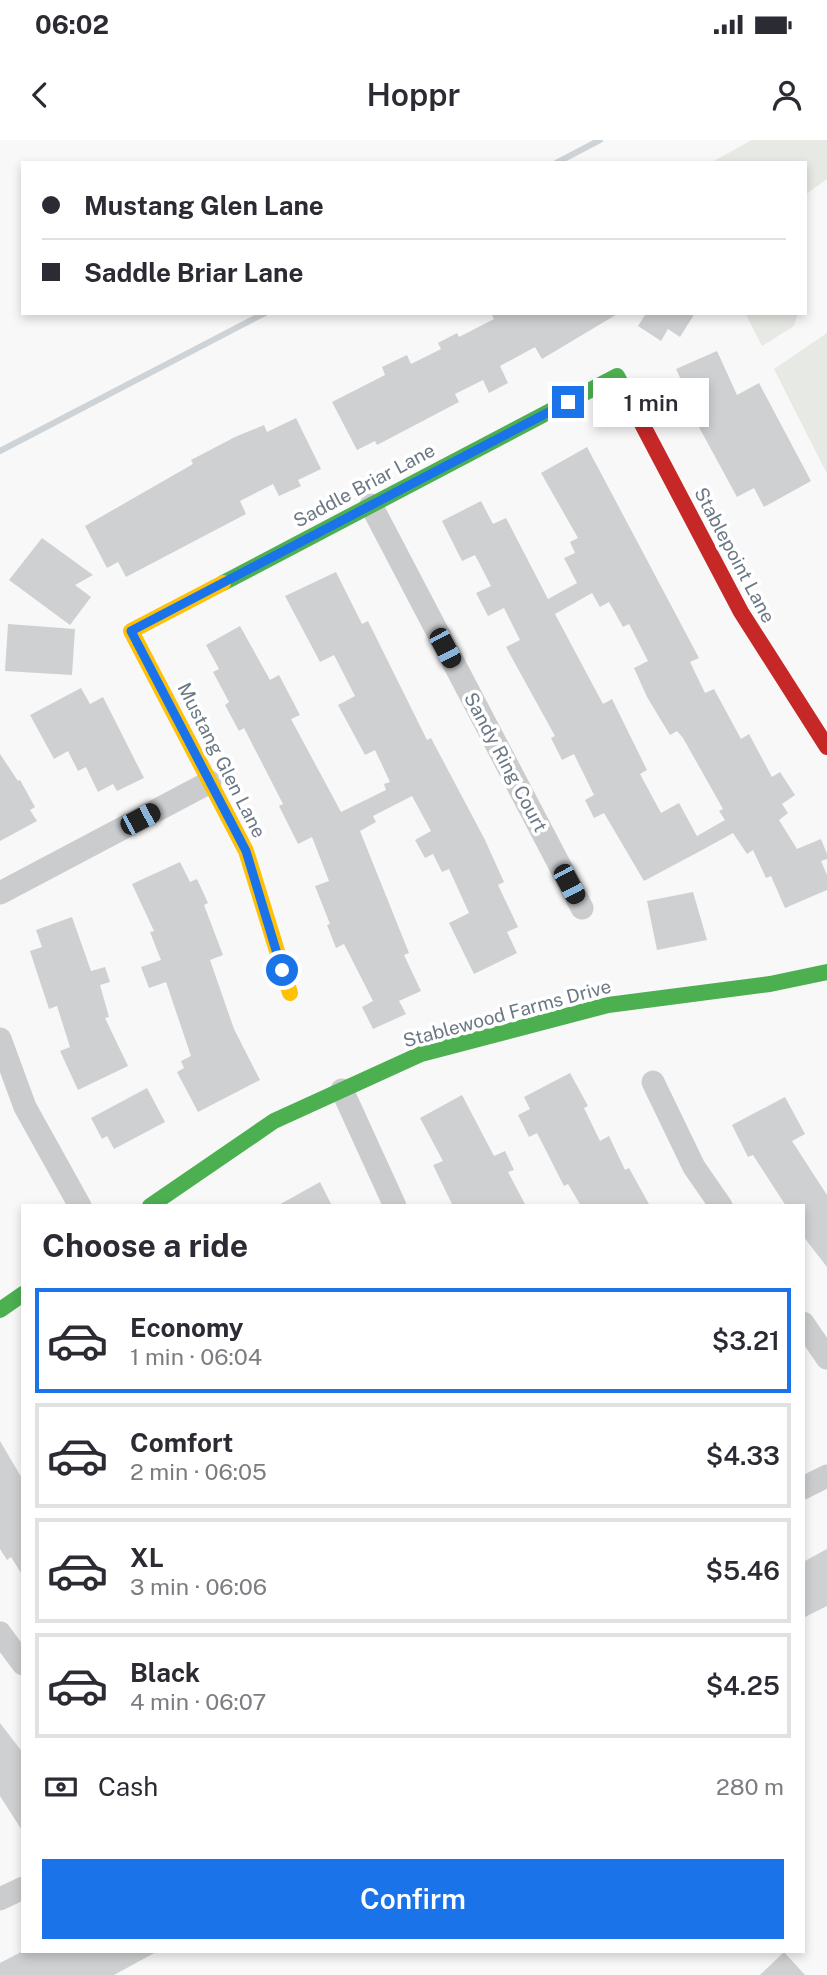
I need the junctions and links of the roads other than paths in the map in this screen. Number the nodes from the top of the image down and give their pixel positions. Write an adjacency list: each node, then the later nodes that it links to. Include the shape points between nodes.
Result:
1 (617, 376): 2 (street, Saddle Briar Lane); 4 (street, Stablepoint Lane, via 747,625)
2 (371, 505): 3 (street, Saddle Briar Lane); 7 (street, Sandy Ring Court)
3 (131, 631): 5 (street, Mustang Glen Lane)
4 (827, 747)
5 (210, 782): 6 (street); 9 (street, Mustang Glen Lane, via 246,851)
6 (0, 893)
7 (582, 908)
8 (827, 972): 12 (street, Stablewood Farms Drive, via 608,1005 421,1054)
9 (290, 993)
10 (0, 1039): 13 (street, via 26,1107)
11 (653, 1082): 16 (street, via 694,1167)
12 (342, 1090): 14 (street, Stablewood Farms Drive, via 274,1121); 15 (street)
13 (79, 1204)
14 (153, 1204)
15 (394, 1204)
16 (720, 1204)
17 (21, 1295): 18 (street)
18 (0, 1310)
19 (805, 1326): 20 (street)
20 (827, 1358)
21 (827, 1476): 22 (street)
22 (805, 1487)
23 (0, 1633): 24 (street)
24 (21, 1661)
25 (21, 1889): 26 (street)
26 (0, 1899)

